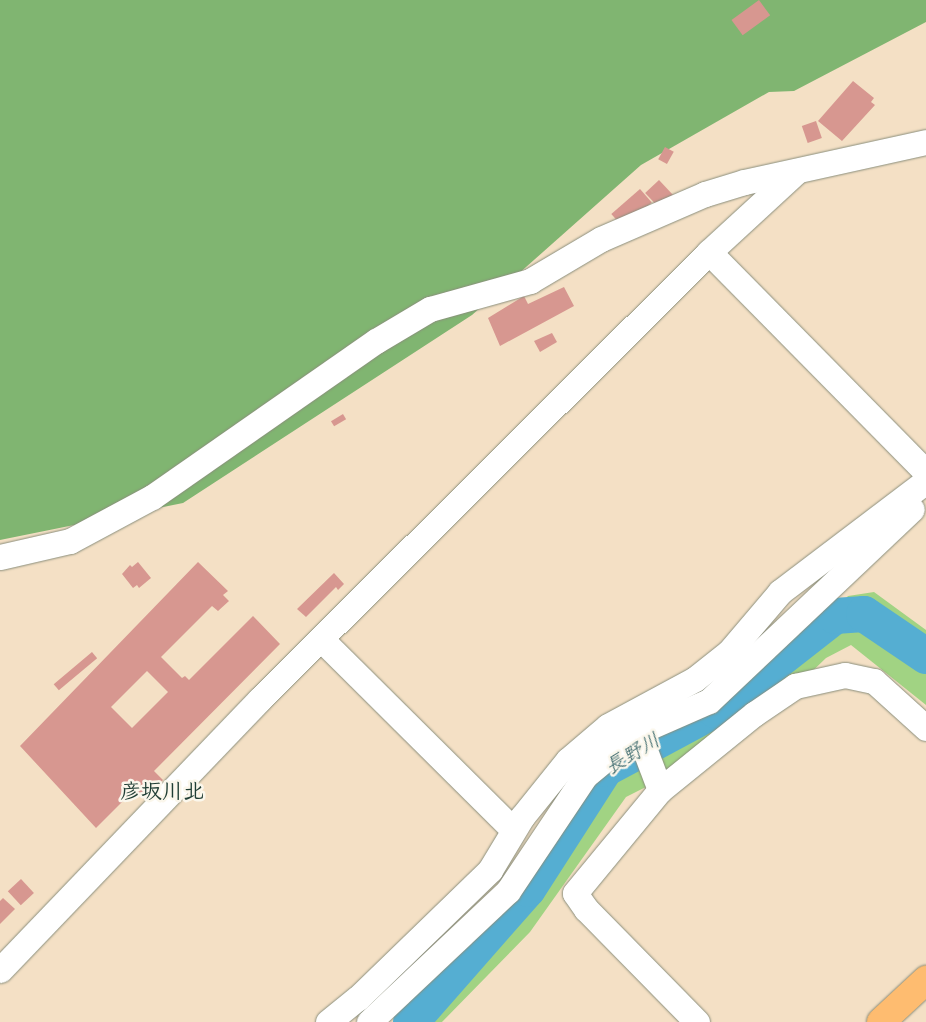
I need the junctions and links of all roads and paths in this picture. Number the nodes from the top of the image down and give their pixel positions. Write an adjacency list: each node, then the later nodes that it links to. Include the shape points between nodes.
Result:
1 (926, 142): 2 (street)
2 (796, 172): 3 (street); 7 (street, via 705,194 600,239 530,281 430,309 376,342 152,497 70,541)
3 (709, 252): 4 (street); 8 (street)
4 (926, 472)
5 (926, 480): 15 (street, via 780,592 729,652 695,679 608,726 568,760 522,817 490,870 358,998)
6 (926, 495): 10 (street, via 709,701)
7 (0, 557)
8 (321, 639): 12 (street); 13 (street)
9 (926, 728): 11 (street, via 874,681 845,675 820,678 795,686 754,714)
10 (639, 736): 11 (street); 16 (street, via 586,776 508,891)
11 (660, 790): 17 (street, via 575,894)
12 (506, 823)
13 (0, 970)
14 (926, 980): 18 (main road)
15 (328, 1022)
16 (369, 1022)
17 (697, 1022)
18 (881, 1022)

